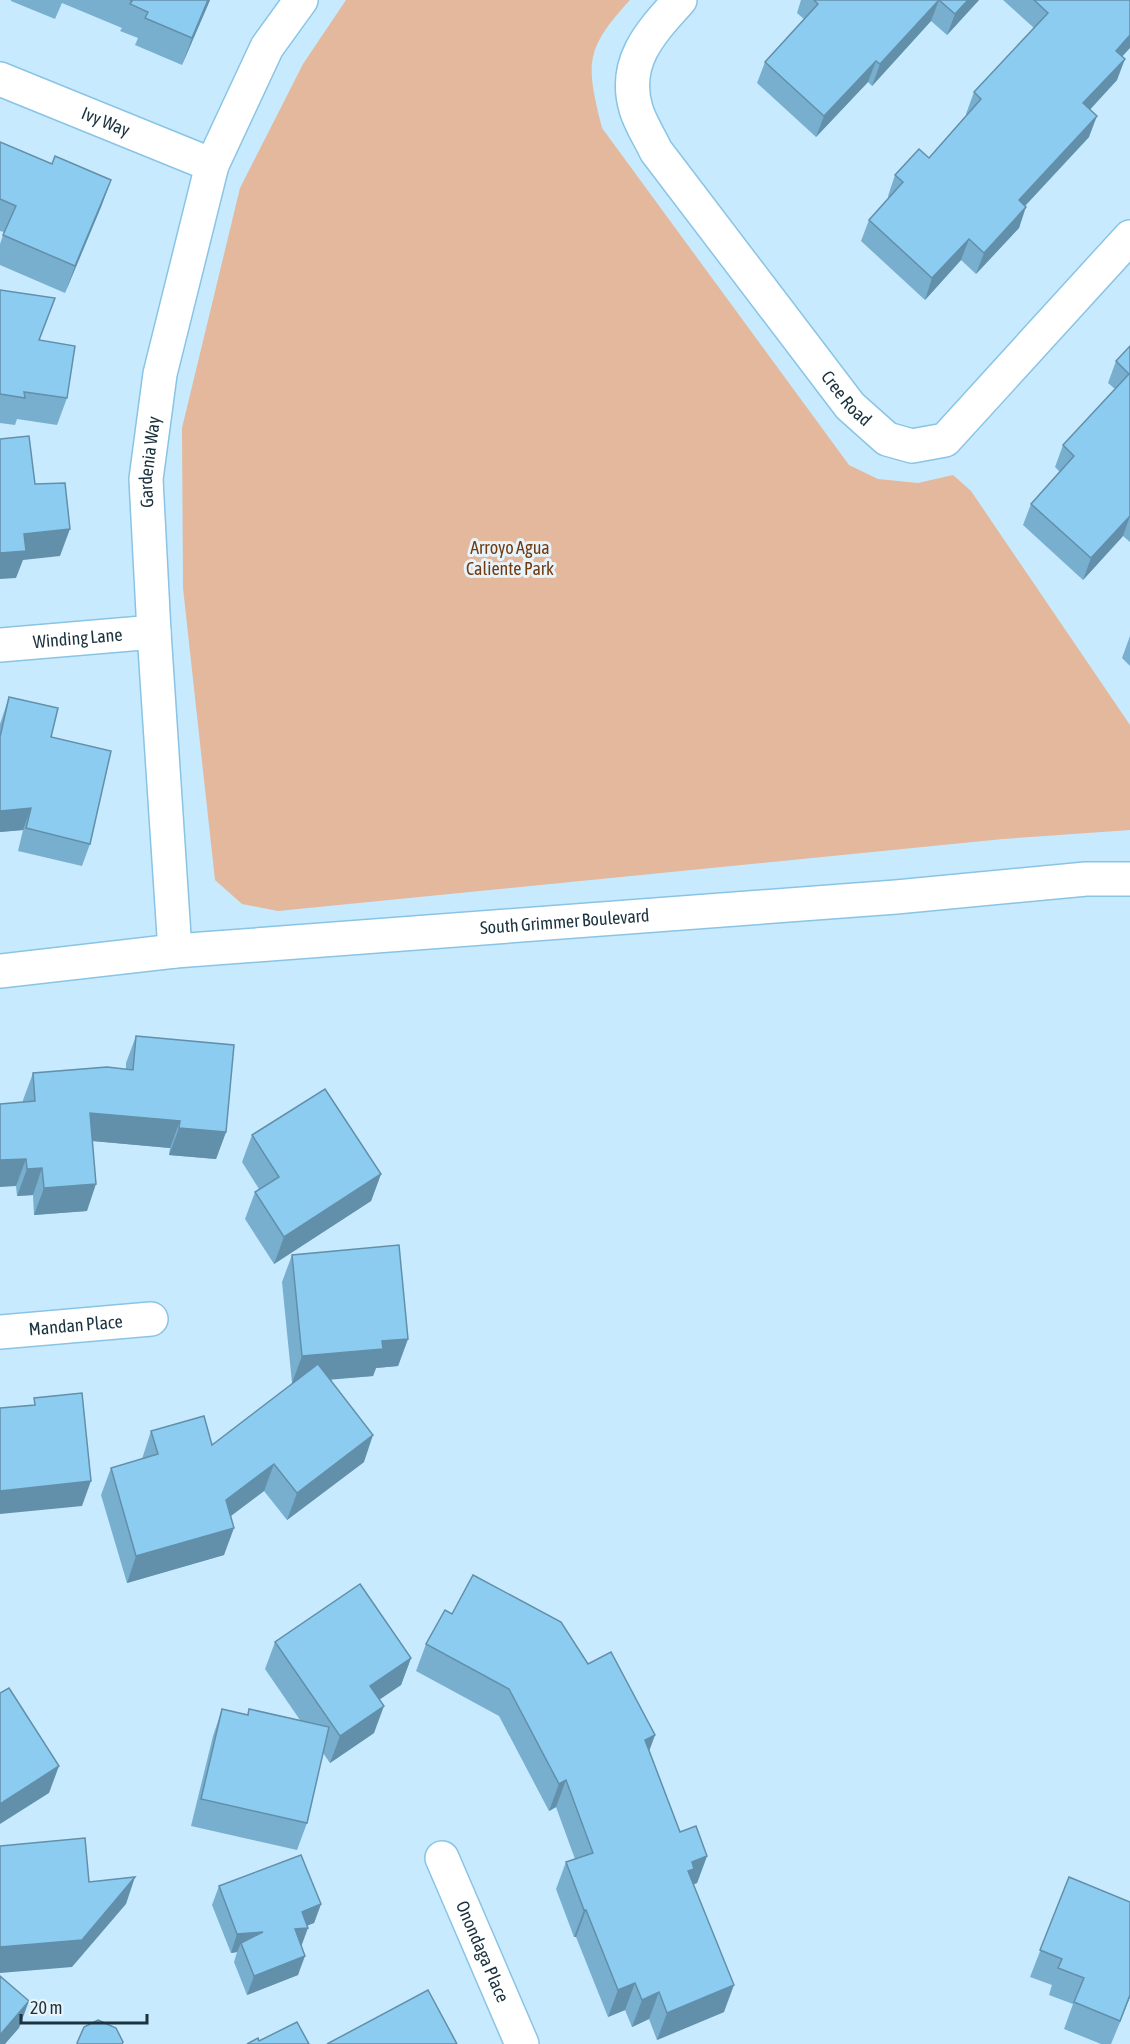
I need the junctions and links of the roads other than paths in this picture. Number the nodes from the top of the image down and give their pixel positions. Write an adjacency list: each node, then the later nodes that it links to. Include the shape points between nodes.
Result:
1 (301, 0): 4 (street, Gardenia Way, via 267,46)
2 (680, 0): 5 (street, Cree Road, via 641,47 633,76 636,109 656,151 850,406 887,439 912,446 945,440)
3 (0, 79): 4 (street, Ivy Way)
4 (212, 165): 6 (street, Gardenia Way, via 160,374 146,479)
5 (1130, 237)
6 (154, 632): 7 (street, Winding Lane); 9 (street, Gardenia Way)
7 (0, 645)
8 (1130, 879): 9 (street, South Grimmer Boulevard, via 1086,879)
9 (175, 951): 10 (street, South Grimmer Boulevard)
10 (0, 971)
11 (151, 1319): 12 (street, Mandan Place)
12 (0, 1332)
13 (442, 1858): 14 (street, Onondaga Place)
14 (522, 2044)

